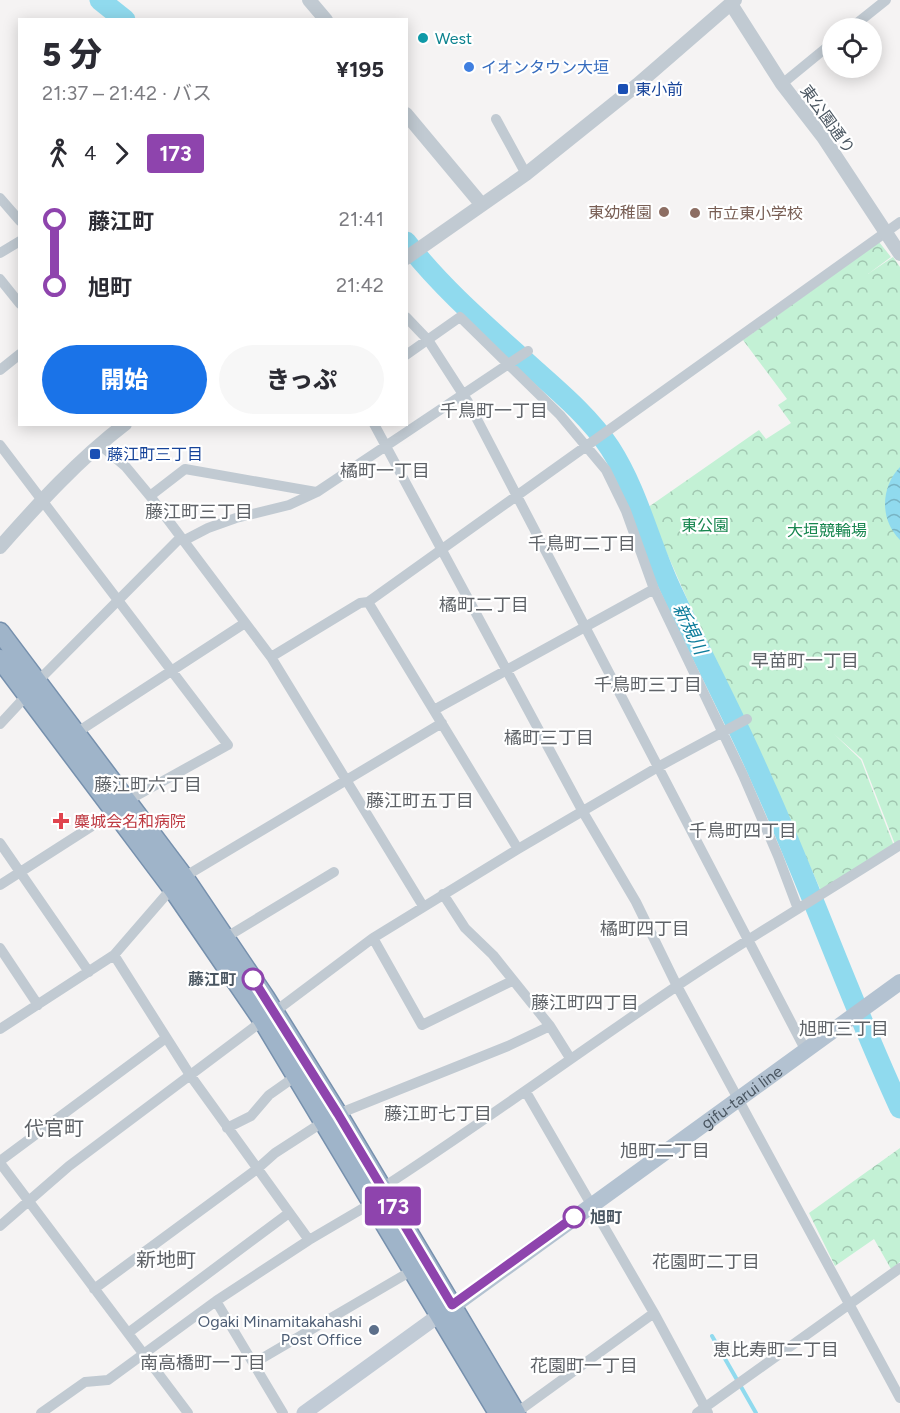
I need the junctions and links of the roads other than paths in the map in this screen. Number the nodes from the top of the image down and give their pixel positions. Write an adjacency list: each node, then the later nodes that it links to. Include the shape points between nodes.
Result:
1 (309, 0): 4 (street)
2 (886, 0): 5 (street)
3 (733, 2): 7 (street, 東公園通り); 10 (street)
4 (324, 18)
5 (864, 18)
6 (822, 51): 7 (street)
7 (782, 84): 15 (street, 東公園通り, via 823,137)
8 (408, 116): 12 (street)
9 (496, 119): 10 (street)
10 (526, 174): 12 (street)
11 (0, 198): 13 (street)
12 (482, 205): 19 (street)
13 (18, 219)
14 (900, 222): 15 (street)
15 (886, 233): 18 (street, 東公園通り); 33 (street)
16 (18, 242): 17 (street)
17 (0, 253)
18 (900, 254)
19 (408, 257)
20 (0, 279): 21 (street)
21 (18, 302)
22 (408, 319): 23 (street)
23 (428, 340): 25 (street); 27 (street, via 460,317); 29 (street)
24 (528, 351): 27 (street)
25 (408, 353)
26 (18, 356): 28 (street)
27 (511, 362): 29 (street); 33 (street)
28 (0, 370)
29 (463, 395): 35 (street); 38 (street)
30 (122, 426): 32 (street)
31 (375, 426): 35 (street)
32 (99, 444): 37 (street, via 126,467); 39 (street)
33 (589, 444): 38 (street); 43 (street, via 621,501)
34 (0, 445): 39 (street)
35 (386, 446): 36 (street); 42 (street)
36 (317, 492): 37 (street, via 186,469); 40 (street, via 289,505 236,518)
37 (150, 496): 40 (street)
38 (516, 496): 42 (street); 47 (street)
39 (42, 499): 41 (street); 44 (street)
40 (182, 539): 44 (street); 46 (street)
41 (0, 547)
42 (441, 551): 45 (street); 51 (street)
43 (654, 589): 47 (street); 58 (street)
44 (118, 599): 52 (street); 53 (street)
45 (368, 602): 49 (street, via 360,603); 54 (street)
46 (245, 623): 49 (street); 52 (street)
47 (584, 627): 51 (street); 60 (street)
48 (0, 632): 53 (highway)
49 (271, 657): 61 (street)
50 (0, 659): 53 (highway)
51 (506, 669): 54 (street); 63 (street)
52 (172, 671): 59 (street); 62 (street, via 228,745)
53 (32, 688): 57 (street); 59 (highway); 62 (highway)
54 (434, 710): 56 (street)
55 (747, 719): 58 (street)
56 (442, 723): 61 (street); 66 (street)
57 (0, 724)
58 (724, 730): 60 (street); 73 (street)
59 (76, 733): 62 (highway)
60 (658, 767): 63 (street); 76 (street)
61 (347, 780): 69 (street); 72 (street)
62 (121, 807): 67 (street); 69 (highway)
63 (583, 812): 66 (street); 82 (street, via 636,902)
64 (0, 843): 67 (street)
65 (900, 844): 73 (street)
66 (518, 849): 71 (street)
67 (20, 872): 70 (street); 79 (street)
68 (334, 872): 74 (street)
69 (178, 883): 74 (highway); 78 (street); 84 (highway)
70 (0, 885)
71 (442, 894): 72 (street); 80 (street, via 465,928)
72 (423, 906): 75 (street)
73 (800, 908): 76 (street)
74 (225, 938): 84 (highway)
75 (373, 938): 80 (street, via 422,1025); 84 (street)
76 (750, 940): 82 (street); 88 (street)
77 (0, 948): 83 (street)
78 (114, 955): 79 (street); 87 (street)
79 (89, 972): 83 (street)
80 (512, 981): 85 (street)
81 (900, 982): 88 (main road, gifu-tarui line)
82 (677, 986): 89 (street); 93 (street)
83 (38, 1005): 86 (street)
84 (269, 1017): 90 (street); 91 (highway); 94 (highway)
85 (550, 1026): 89 (street); 94 (street)
86 (0, 1029)
87 (166, 1038): 90 (street); 96 (street)
88 (806, 1051): 93 (main road, gifu-tarui line)
89 (570, 1058): 92 (street)
90 (189, 1075): 95 (street); 99 (street)
91 (296, 1076): 94 (highway); 95 (street, via 270,1095 251,1116)
92 (526, 1092): 98 (street); 100 (street)
93 (738, 1100): 100 (main road, gifu-tarui line); 108 (street)
94 (331, 1118): 97 (street); 98 (highway)
95 (227, 1128): 97 (street)
96 (0, 1162): 99 (street)
97 (257, 1169): 101 (street); 106 (street)
98 (377, 1196): 103 (street); 105 (highway); 109 (highway)
99 (27, 1200): 102 (street); 106 (street)
100 (592, 1204): 109 (main road, gifu-tarui line); 110 (street)
101 (289, 1213): 103 (street); 111 (street)
102 (0, 1226)
103 (309, 1240): 107 (street)
104 (900, 1268): 108 (street)
105 (413, 1270): 109 (highway); 113 (street)
106 (94, 1289): 111 (street)
107 (216, 1301): 112 (street); 113 (street)
108 (849, 1305): 114 (street); 115 (street)
109 (445, 1311): 119 (main road); 120 (highway); 121 (highway)
110 (654, 1313): 115 (street); 121 (street)
111 (128, 1333): 112 (street)
112 (144, 1354): 116 (street, via 108,1380 85,1382); 117 (street)
113 (254, 1364): 118 (street)
114 (900, 1398)
115 (703, 1411)
116 (41, 1413)
117 (188, 1413)
118 (283, 1413)
119 (304, 1413)
120 (498, 1413)
121 (516, 1413)

